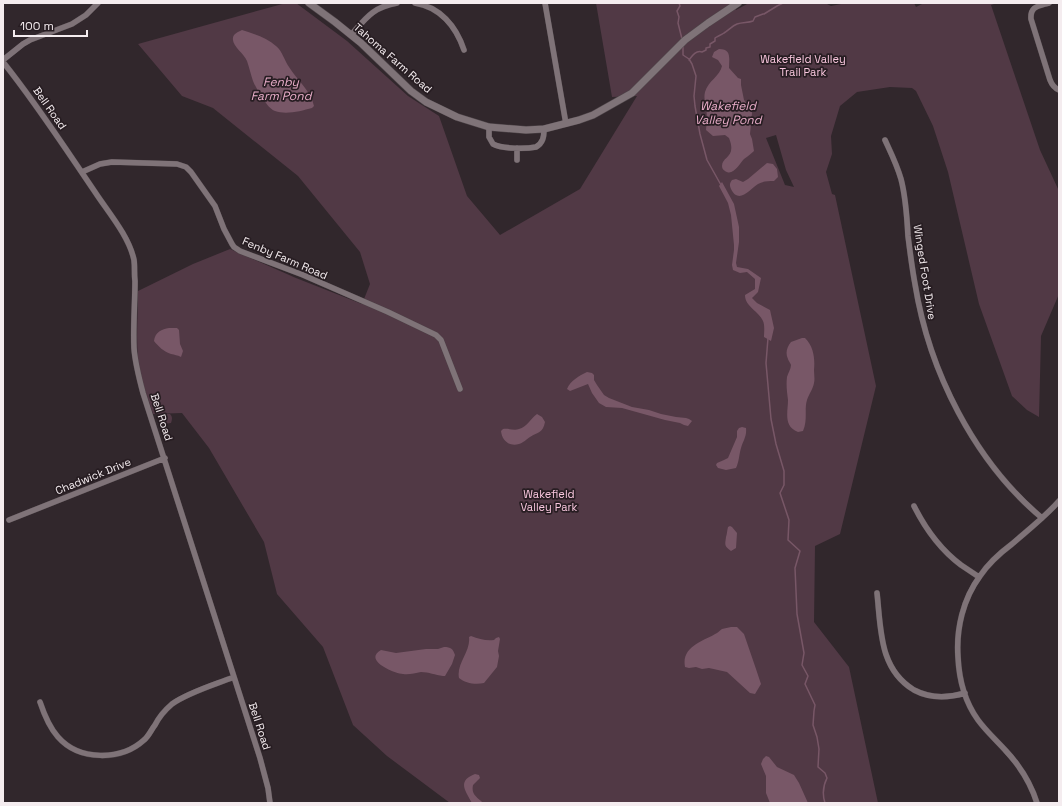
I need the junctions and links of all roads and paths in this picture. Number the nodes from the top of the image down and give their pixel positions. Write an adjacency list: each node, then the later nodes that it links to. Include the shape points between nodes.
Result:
1 (98, 3): 11 (street, via 72,24 30,40)
2 (309, 3): 9 (street, Tahoma Farm Road)
3 (397, 3): 9 (street, via 372,12)
4 (415, 3): 8 (street)
5 (546, 3): 13 (street)
6 (738, 3): 13 (street, Tahoma Farm Road, via 686,40 632,93 593,115)
7 (1049, 3): 12 (street, via 1036,6 1031,19 1050,80)
8 (425, 4): 10 (street, via 448,21)
9 (351, 35): 14 (street, Tahoma Farm Road, via 426,102 457,117)
10 (464, 50)
11 (3, 61): 19 (street, Bell Road)
12 (1059, 90)
13 (566, 124): 15 (street, Tahoma Farm Road)
14 (489, 128): 15 (street, Tahoma Farm Road); 17 (street, via 492,144)
15 (544, 129): 17 (street, via 539,145 533,148)
16 (885, 140): 24 (street, Winged Foot Drive, via 903,186 918,302 926,336 940,375 978,446 1027,506)
17 (517, 148): 18 (street)
18 (517, 160)
19 (82, 172): 20 (street, Fenby Farm Road, via 112,162 177,164 186,167 214,206 234,247 436,335 441,340); 21 (street, Bell Road, via 132,252 135,277 135,360 143,393)
20 (460, 389)
21 (165, 458): 25 (street, Chadwick Drive); 28 (street, Bell Road)
22 (1059, 501): 24 (street)
23 (914, 506): 26 (street, via 940,545 961,565)
24 (1042, 518): 26 (street)
25 (9, 520)
26 (979, 577): 29 (street, via 963,611 958,633 958,663)
27 (877, 593): 29 (street, via 885,651 891,667 899,678 917,691 935,697)
28 (234, 677): 30 (street, via 173,704 144,740 116,754 82,752 66,744 53,730); 31 (street, Bell Road, via 266,780)
29 (965, 693): 32 (street, via 977,719 1019,768)
30 (40, 702)
31 (270, 803)
32 (1037, 803)

